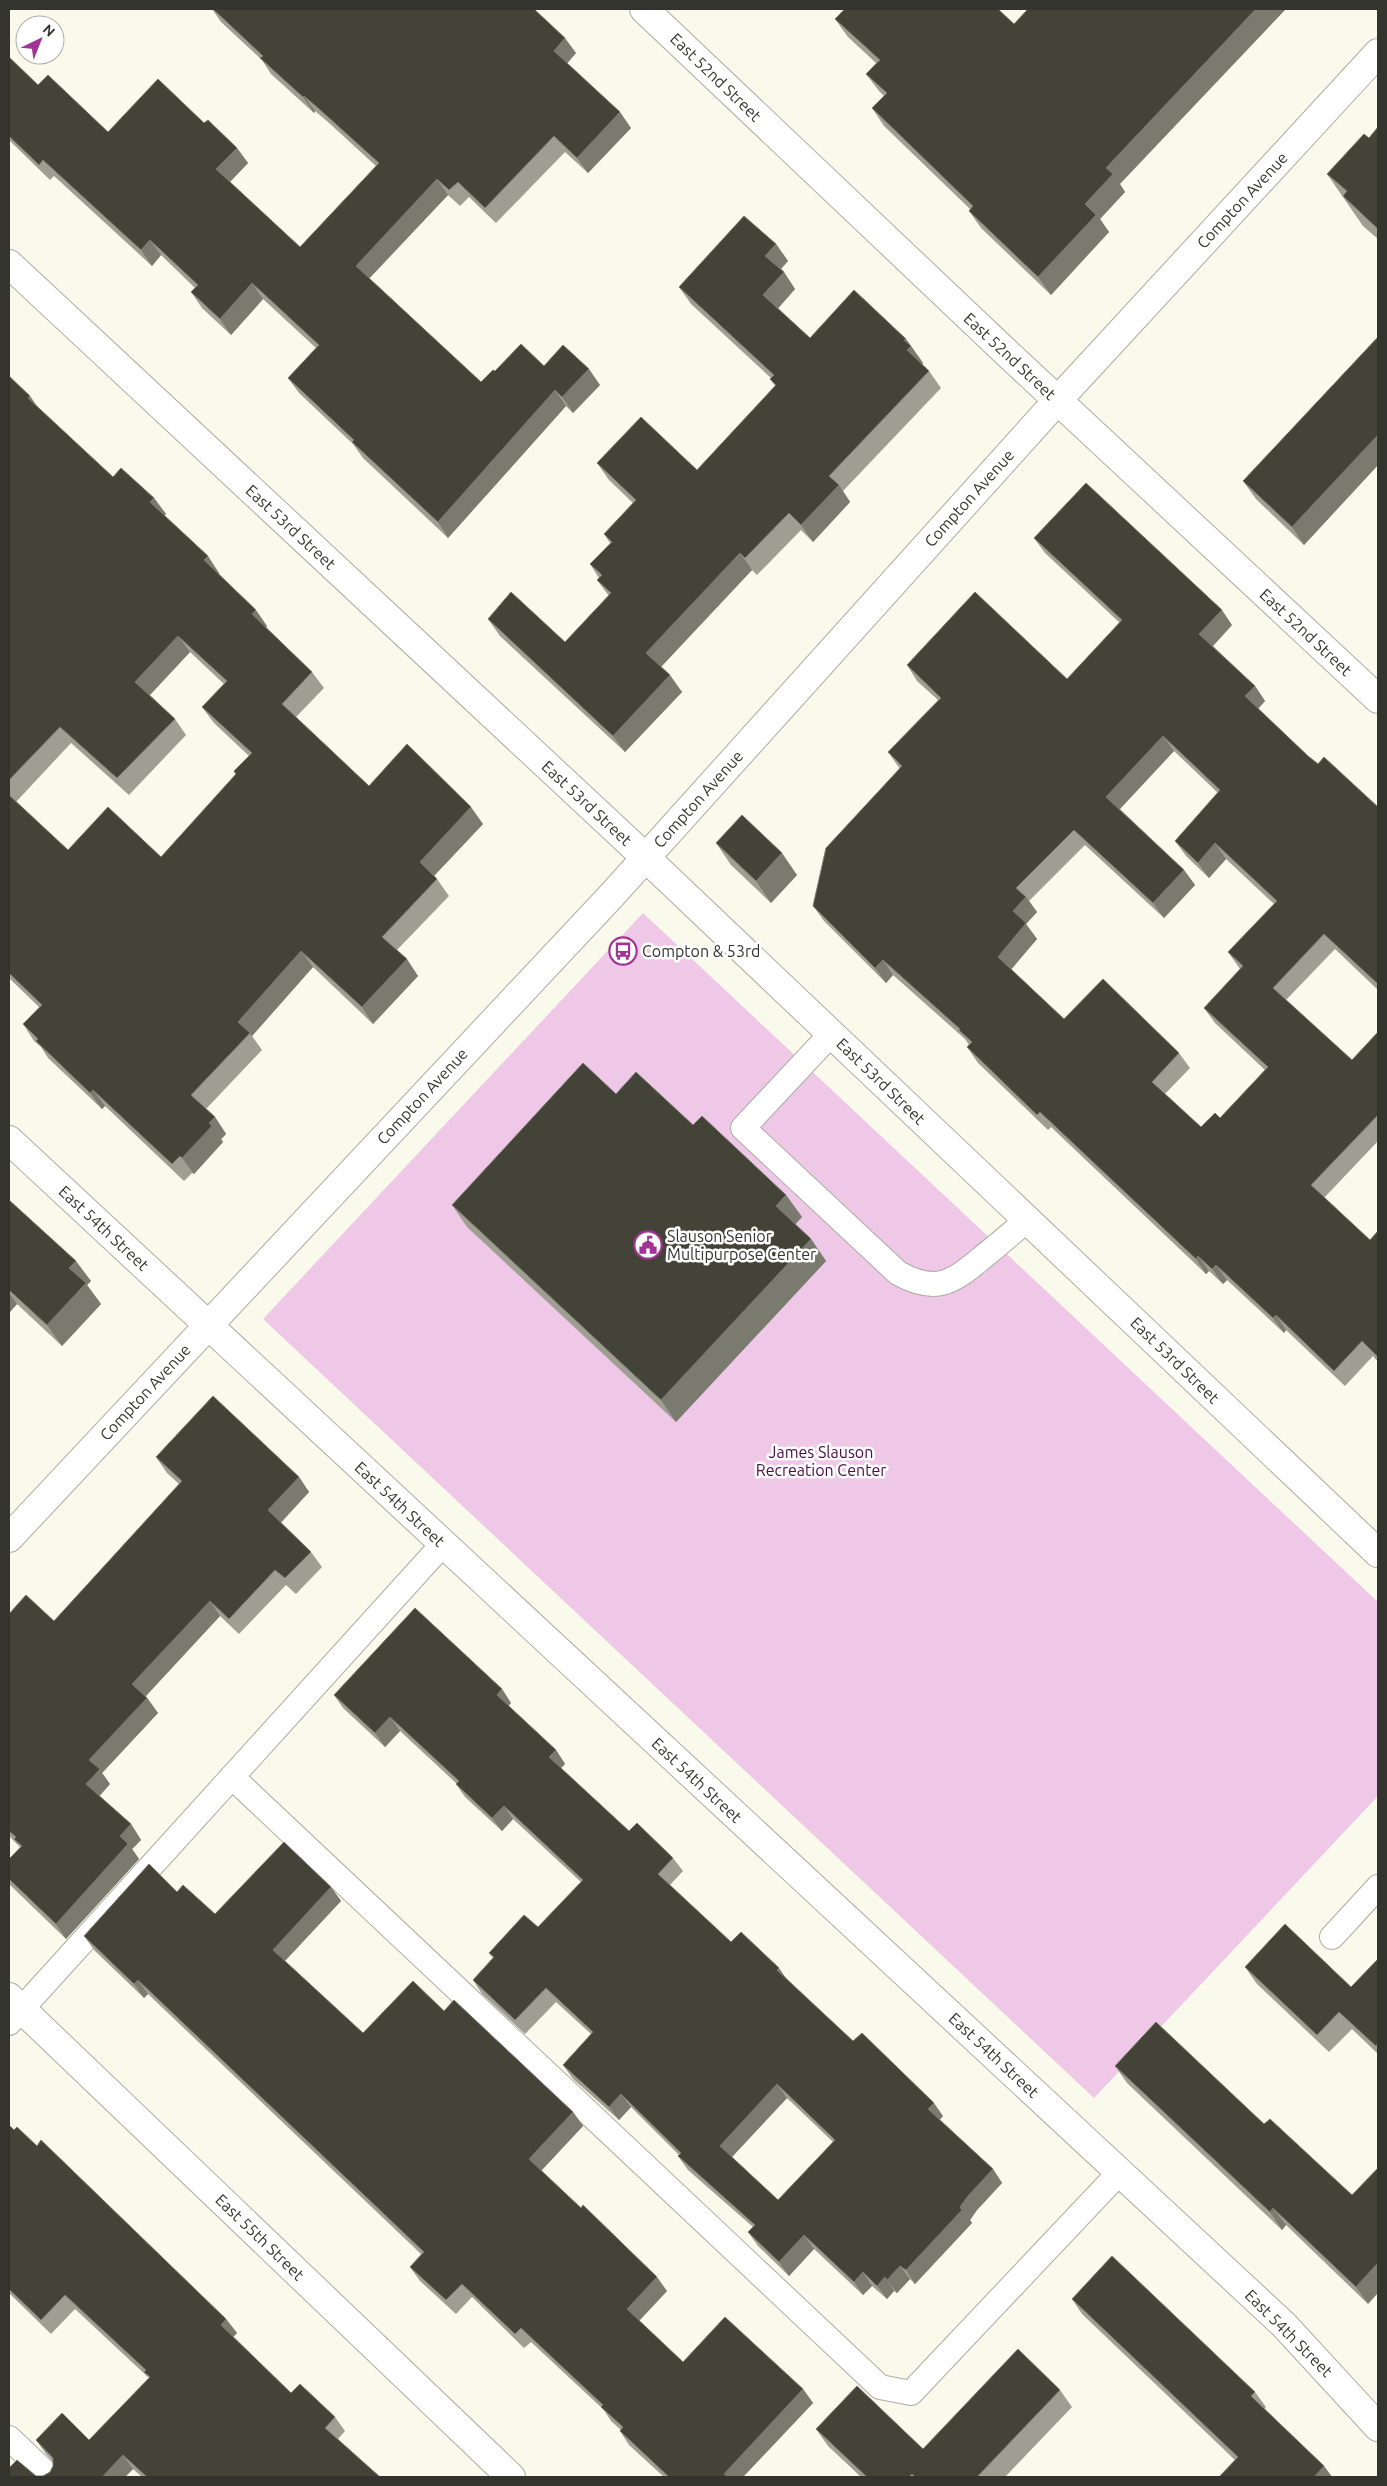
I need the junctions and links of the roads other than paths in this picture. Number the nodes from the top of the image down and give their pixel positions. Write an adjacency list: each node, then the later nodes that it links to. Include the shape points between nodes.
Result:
1 (644, 9): 4 (street, East 52nd Street)
2 (1378, 53): 4 (street, Compton Avenue)
3 (9, 264): 6 (street, East 53rd Street)
4 (1057, 400): 5 (street, East 52nd Street); 6 (street, Compton Avenue)
5 (1378, 699)
6 (645, 857): 7 (street, East 53rd Street); 10 (street, Compton Avenue)
7 (831, 1034): 9 (street, East 53rd Street); 9 (lane, via 743,1128 898,1273 913,1281 944,1284 960,1277)
8 (9, 1140): 10 (street, East 54th Street)
9 (1027, 1220): 13 (street, East 53rd Street)
10 (207, 1325): 11 (street, Compton Avenue); 12 (street, East 54th Street)
11 (9, 1538)
12 (443, 1544): 14 (lane); 18 (street, East 54th Street)
13 (1378, 1553)
14 (232, 1777): 17 (lane); 18 (lane, via 880,2387 911,2393)
15 (1378, 1888): 16 (lane)
16 (1332, 1937)
17 (13, 2010): 22 (street, East 55th Street)
18 (1120, 2172): 19 (street, East 54th Street, via 1284,2325)
19 (1378, 2427)
20 (9, 2438): 21 (lane)
21 (50, 2477)
22 (511, 2477)

